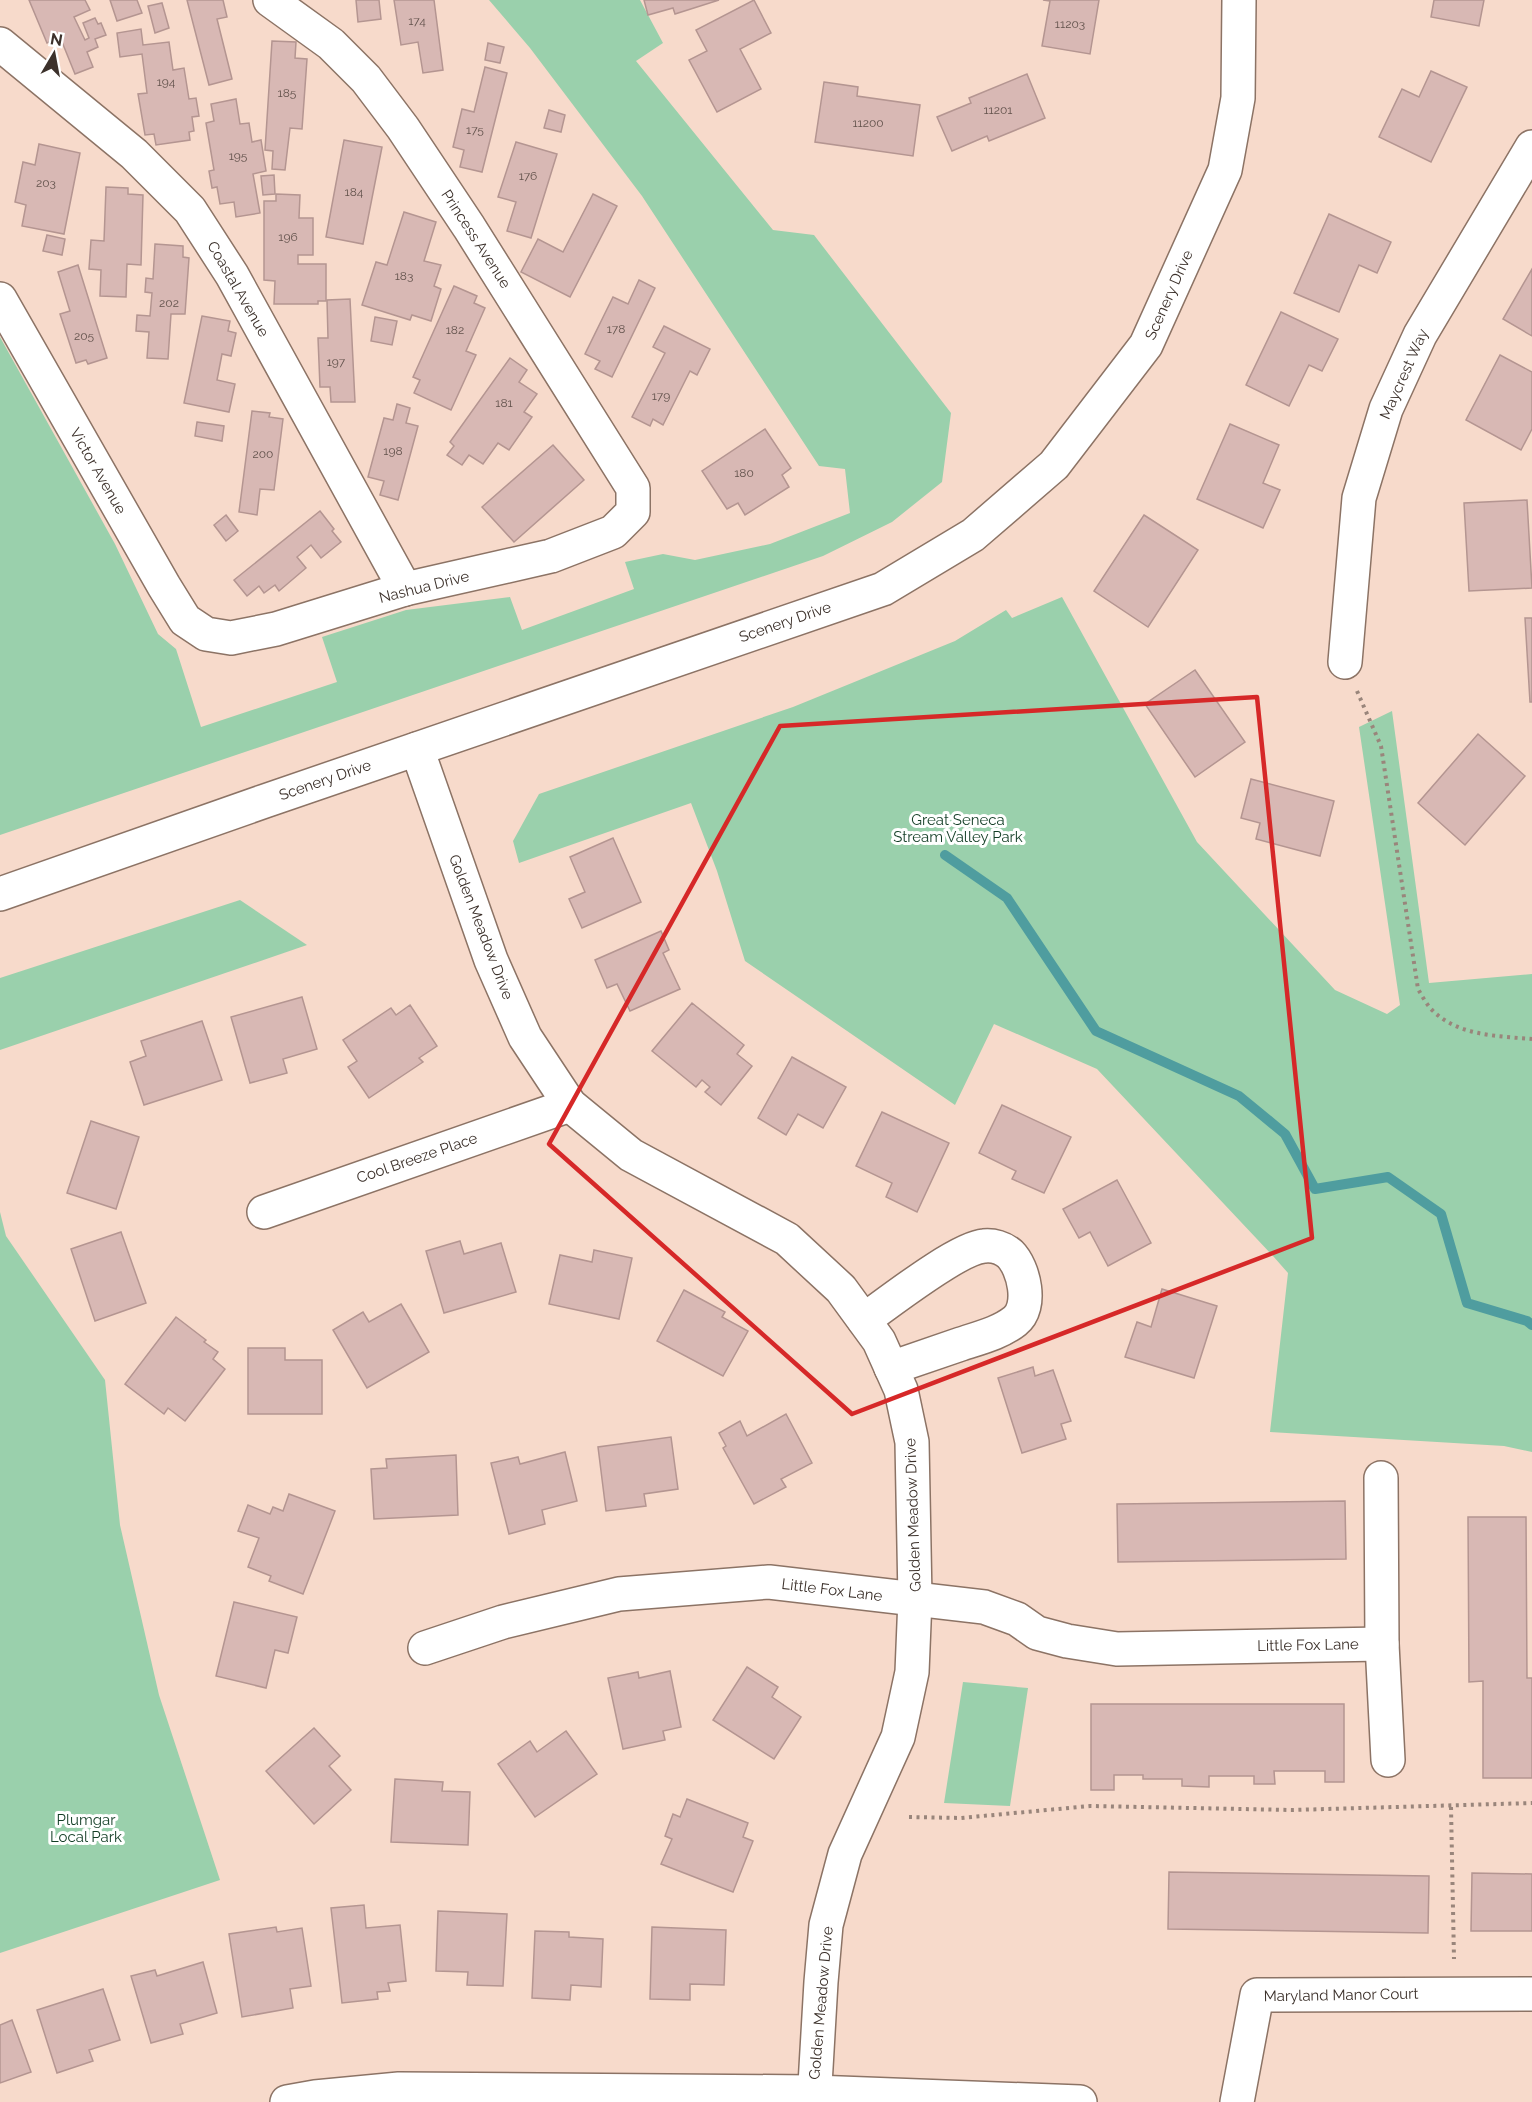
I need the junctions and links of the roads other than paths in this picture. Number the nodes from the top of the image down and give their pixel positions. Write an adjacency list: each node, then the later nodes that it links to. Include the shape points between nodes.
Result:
1 (270, 0): 6 (street, Princess Avenue, via 331,45 366,79 403,128 633,488)
2 (1239, 0): 10 (street, Scenery Drive, via 1238,98 1225,170 1146,345 1054,465 973,535 883,589)
3 (0, 44): 7 (street, Coastal Avenue, via 134,154 190,210 232,275)
4 (1532, 147): 9 (street, Maycrest Way, via 1420,335 1386,409 1359,498)
5 (0, 299): 8 (street, Victor Avenue, via 164,586 185,620)
6 (633, 512): 7 (street, Nashua Drive, via 613,532 551,556)
7 (405, 590): 8 (street, Nashua Drive, via 276,630 231,638)
8 (206, 634)
9 (1345, 662)
10 (417, 749): 11 (street, Scenery Drive); 12 (street, Golden Meadow Drive, via 491,960 525,1037)
11 (0, 894)
12 (570, 1105): 13 (street, Cool Breeze Place); 14 (street, Golden Meadow Drive, via 631,1155 787,1239 841,1289)
13 (264, 1212)
14 (864, 1320): 15 (street, Golden Meadow Drive); 15 (street, via 953,1258 983,1245 999,1247 1018,1266 1024,1309 1017,1320 996,1332)
15 (891, 1368): 17 (street, Golden Meadow Drive, via 901,1390 912,1442)
16 (1381, 1478): 18 (street)
17 (915, 1599): 18 (street, Little Fox Lane, via 984,1607 1017,1619 1037,1633 1117,1648); 19 (street, Little Fox Lane, via 769,1582 619,1594 503,1622); 22 (street, Golden Meadow Drive, via 912,1672 898,1737 845,1854 826,1925)
18 (1382, 1644): 20 (street)
19 (425, 1648)
20 (1388, 1760)
21 (1532, 1994): 25 (street, Maryland Manor Court, via 1257,1995)
22 (814, 2097): 23 (street, via 399,2089); 24 (street)
23 (287, 2102)
24 (1080, 2102)
25 (1237, 2102)

